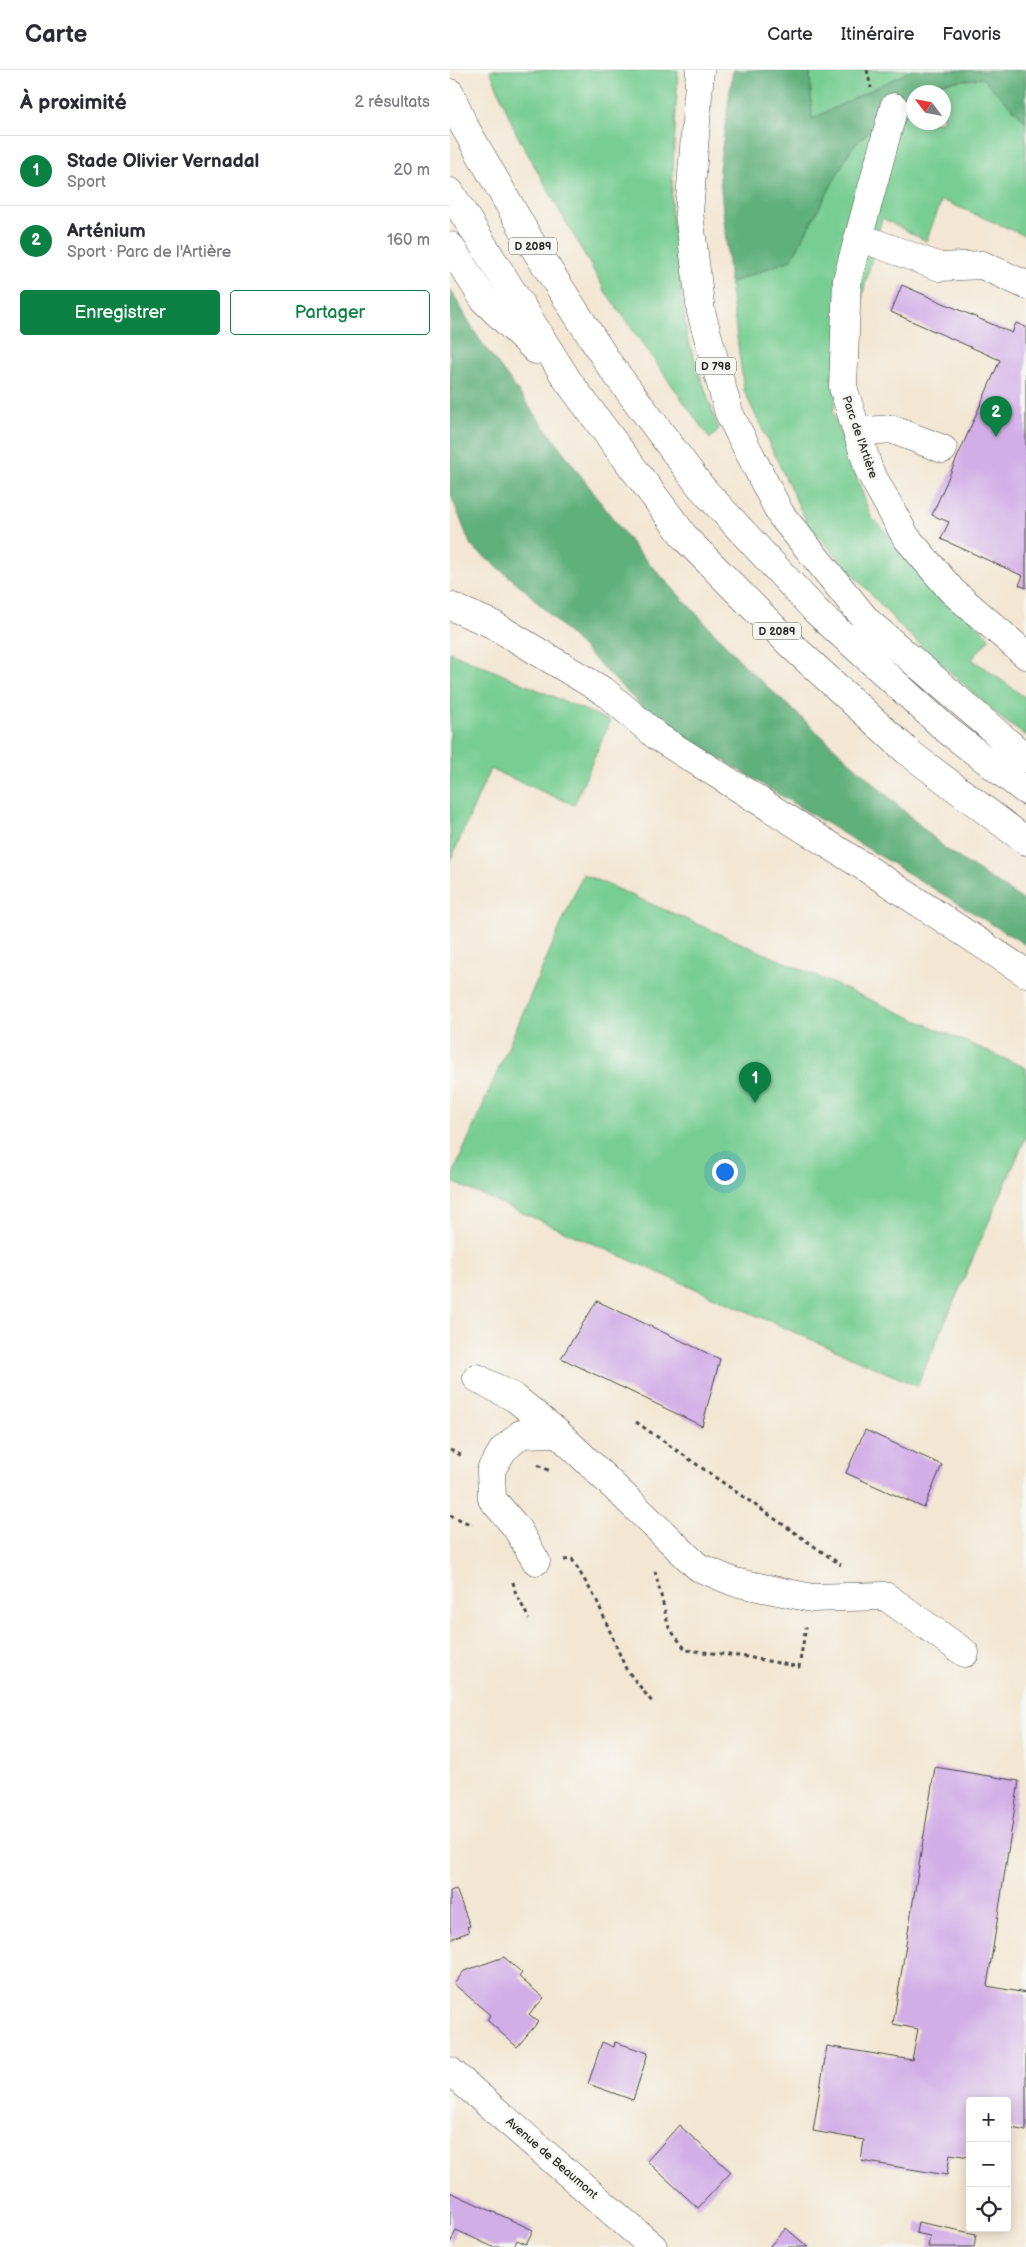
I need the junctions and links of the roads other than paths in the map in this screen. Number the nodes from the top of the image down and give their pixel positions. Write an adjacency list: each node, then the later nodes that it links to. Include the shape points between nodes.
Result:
1 (700, 70): 13 (main road, D 798, via 689,213 701,312 729,413 781,515 866,621)
2 (450, 93): 14 (main road, D 2089, via 463,124 533,246 609,364 701,487 816,611 947,730)
3 (894, 107): 5 (main road, Parc de l'Artière)
4 (450, 192): 8 (main road, D 2089)
5 (859, 237): 7 (main road, via 940,267 982,265); 9 (main road, Parc de l'Artière, via 847,280 843,387)
6 (450, 246): 8 (main road, via 485,301)
7 (1026, 285)
8 (568, 381): 15 (main road, D 2089, via 687,540 793,648 908,752)
9 (857, 432): 10 (main road, via 890,429); 12 (main road, Parc de l'Artière, via 869,470 906,537 952,591)
10 (943, 449)
11 (450, 606): 16 (main road, via 492,624 604,692 658,737)
12 (1026, 655)
13 (1026, 758)
14 (1026, 791)
15 (1026, 841)
16 (1025, 973)
17 (478, 1378): 18 (main road, via 515,1398)
18 (558, 1433): 19 (main road, via 521,1434 503,1450 491,1470 492,1499 516,1527); 20 (main road, via 698,1567 734,1582 812,1598 885,1596)
19 (536, 1561)
20 (966, 1652)
21 (450, 2071): 22 (main road, Avenue de Beaumont)
22 (653, 2247)

